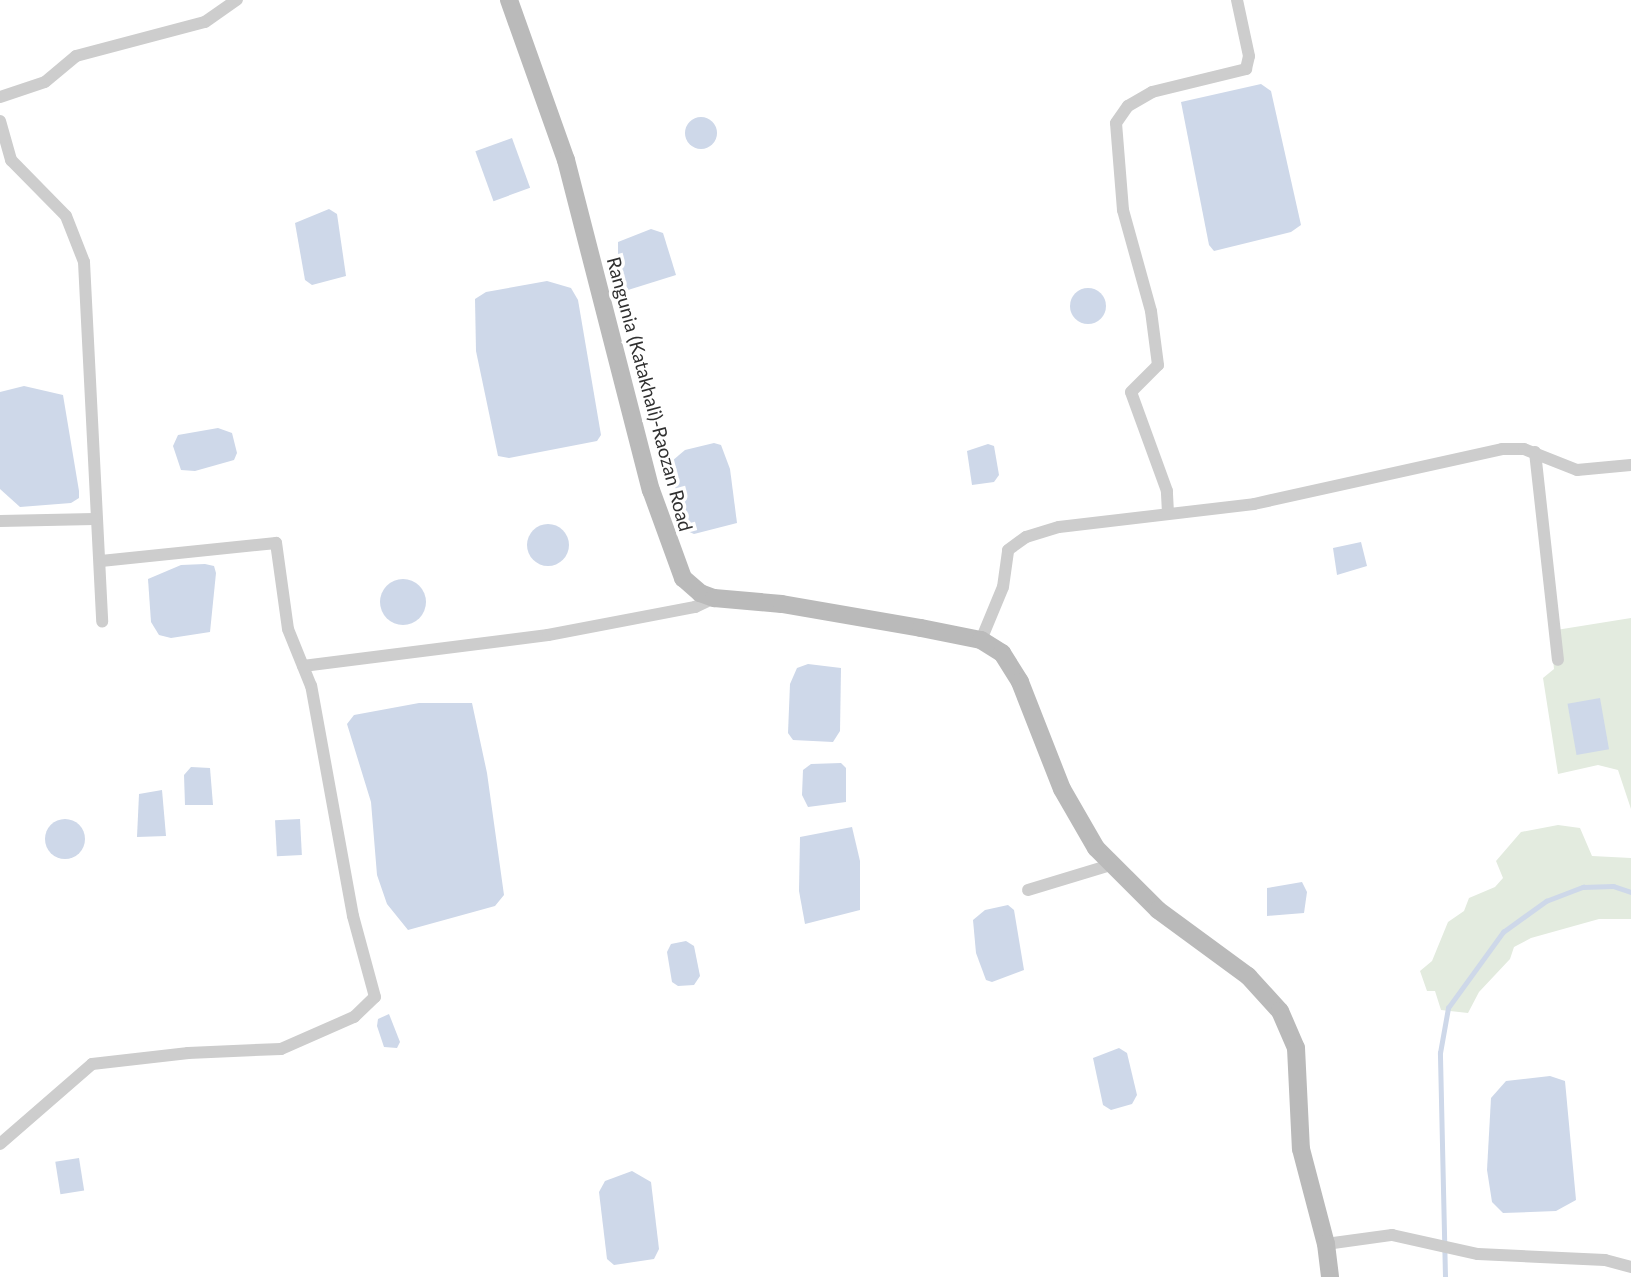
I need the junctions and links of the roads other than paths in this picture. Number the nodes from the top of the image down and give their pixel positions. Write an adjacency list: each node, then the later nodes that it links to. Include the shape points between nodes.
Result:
1 (237, 0): 4 (street, via 205,22 76,56 45,82)
2 (509, 0): 12 (main road, Rangunia (Katakhali)-Raozan Road, via 566,160 665,535 683,578)
3 (1237, 0): 8 (street, via 1249,56 1246,69 1152,92 1128,106 1116,123 1123,210 1151,311 1158,365 1131,392 1167,491)
4 (0, 97)
5 (0, 121): 9 (street, via 11,160 66,216 84,262)
6 (1535, 452): 7 (street, via 1577,470); 8 (street, via 1502,449 1254,504); 15 (street)
7 (1631, 465)
8 (1168, 513): 14 (street, via 1088,522 1015,543 1005,559 999,599)
9 (94, 519): 10 (street); 11 (street)
10 (0, 521)
11 (101, 561): 13 (street); 16 (street, via 276,543 288,629)
12 (714, 598): 14 (main road, Rangunia (Katakhali)-Raozan Road, via 782,604); 16 (street, via 695,607 535,637)
13 (102, 622)
14 (981, 640): 17 (main road, Rangunia (Katakhali)-Raozan Road, via 1010,663 1062,789)
15 (1558, 660)
16 (303, 666): 19 (street, via 311,686 353,916 372,978 374,1001 354,1017 281,1049 93,1064)
17 (1111, 865): 18 (street); 20 (main road, Rangunia (Katakhali)-Raozan Road, via 1158,910 1248,976 1280,1011 1296,1048 1301,1149)
18 (1028, 890)
19 (0, 1144)
20 (1326, 1244): 21 (street, via 1392,1235 1521,1259 1605,1261); 22 (main road, Rangunia (Katakhali)-Raozan Road)
21 (1631, 1267)
22 (1330, 1277)

